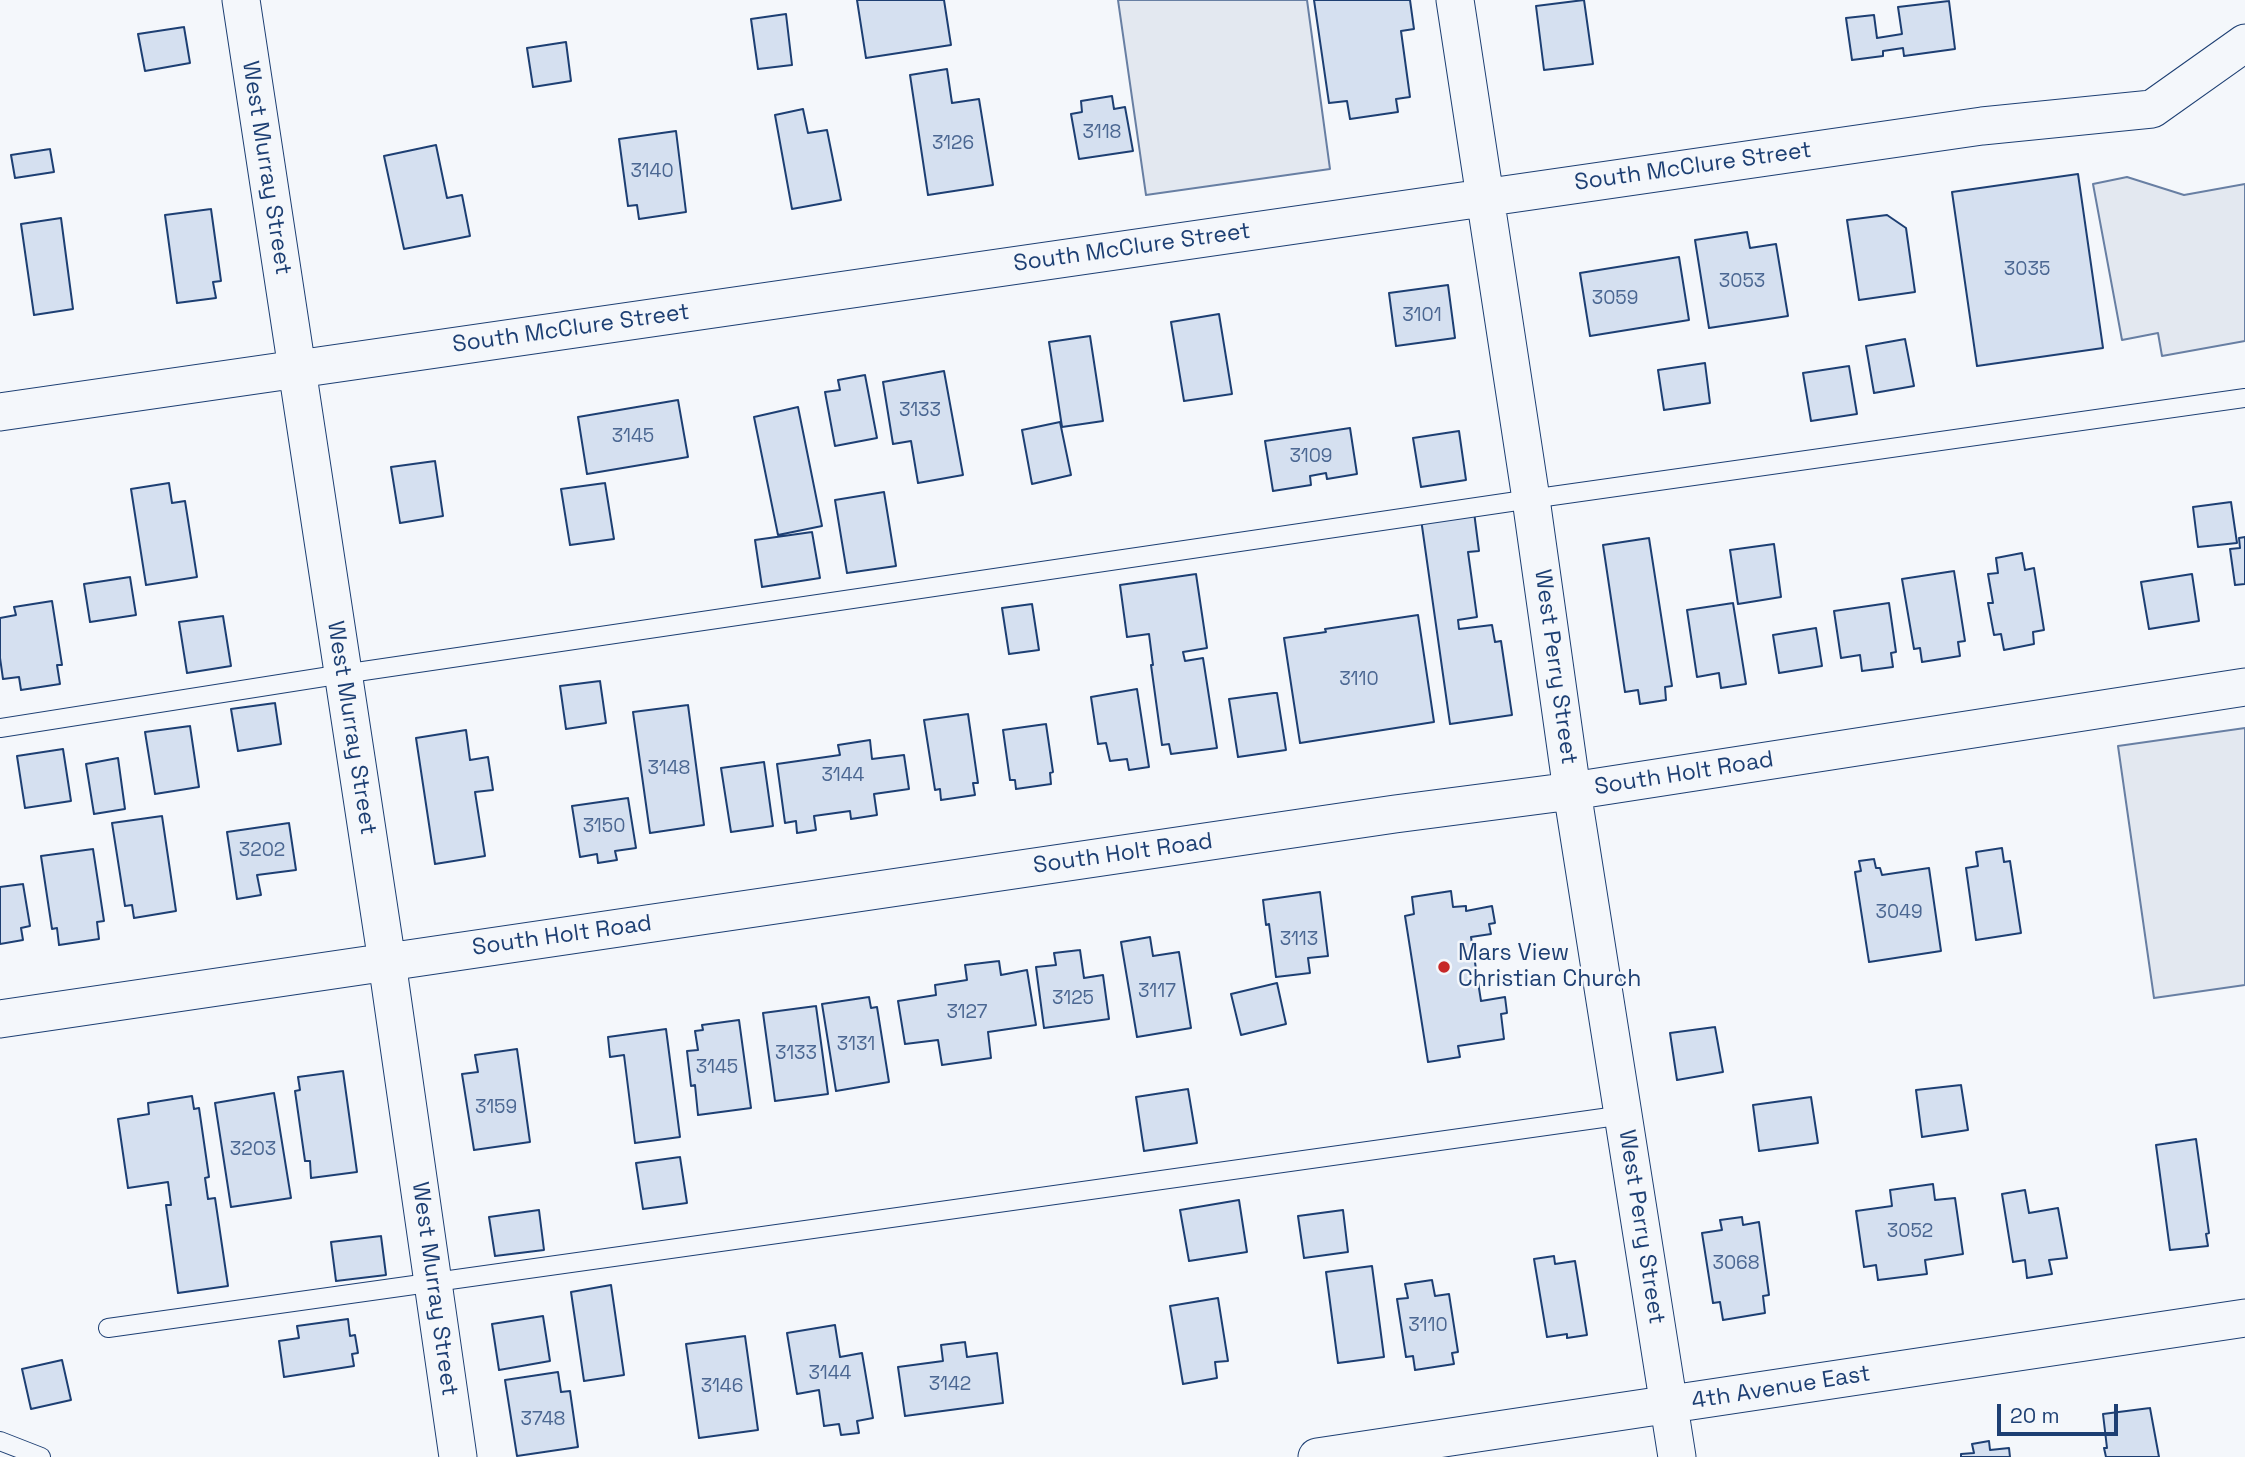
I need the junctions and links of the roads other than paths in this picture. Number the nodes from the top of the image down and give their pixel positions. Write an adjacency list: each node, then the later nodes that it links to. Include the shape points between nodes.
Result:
1 (241, 0): 5 (street, West Murray Street)
2 (1455, 0): 4 (street, West Perry Street)
3 (2245, 43): 4 (street, South McClure Street, via 2152,109 1982,126)
4 (1485, 197): 5 (street, South McClure Street); 8 (street, West Perry Street)
5 (296, 369): 7 (street, South McClure Street); 9 (street, West Murray Street)
6 (2245, 398): 8 (lane)
7 (0, 412)
8 (1531, 499): 9 (lane); 12 (street, West Perry Street)
9 (343, 674): 11 (lane); 13 (street, West Murray Street)
10 (2245, 687): 12 (street, South Holt Road)
11 (0, 729)
12 (1572, 791): 13 (street, South Holt Road); 15 (street, West Perry Street)
13 (387, 962): 14 (street, South Holt Road); 16 (street, West Murray Street)
14 (0, 1019)
15 (1624, 1115): 16 (lane); 19 (street, West Perry Street)
16 (433, 1283): 18 (lane); 22 (street, West Murray Street)
17 (2245, 1318): 19 (street, 4th Avenue East)
18 (108, 1328)
19 (1669, 1404): 23 (street, 4th Avenue East); 24 (street, West Perry Street)
20 (0, 1441): 21 (lane)
21 (41, 1457)
22 (458, 1457)
23 (1317, 1457)
24 (1677, 1457)

